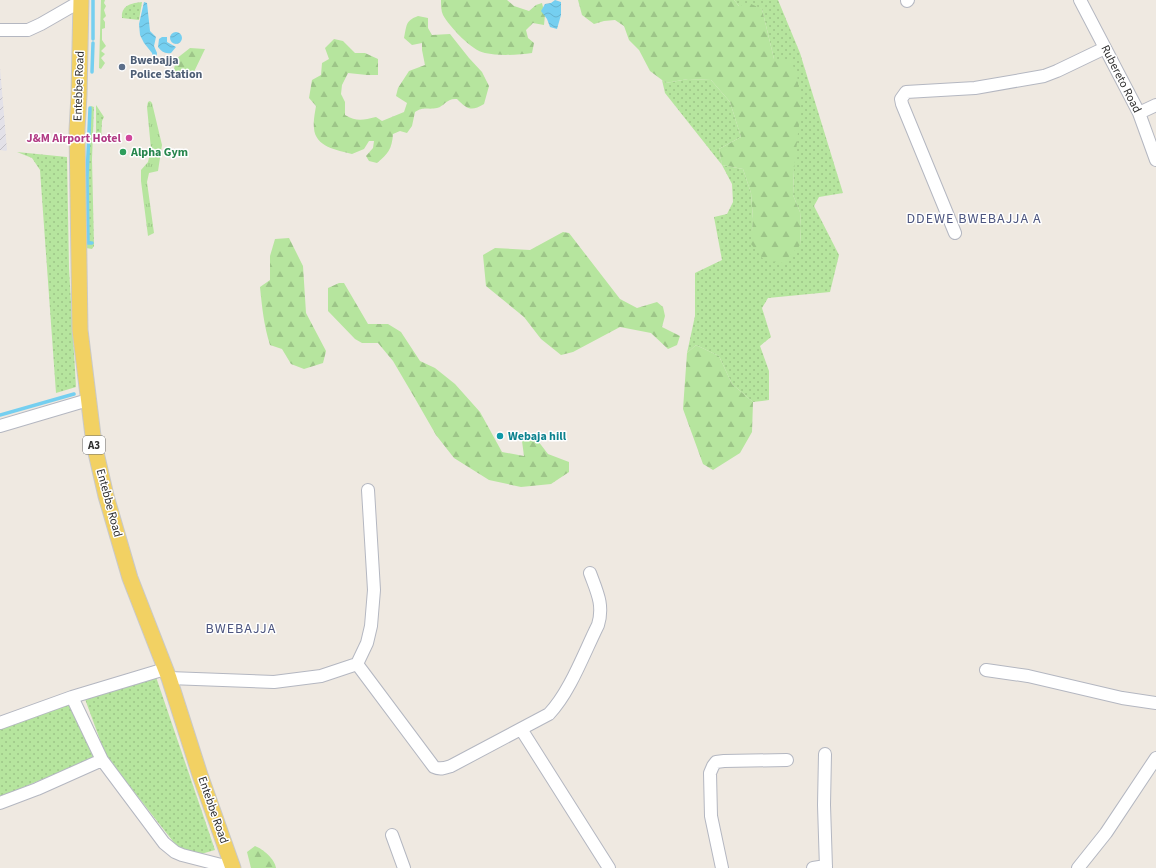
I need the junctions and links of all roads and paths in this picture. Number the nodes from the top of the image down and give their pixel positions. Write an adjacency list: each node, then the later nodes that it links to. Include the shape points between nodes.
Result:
1 (81, 0): 3 (street, via 28,30); 9 (main road, Entebbe Road / A3, via 77,130 80,330)
2 (1080, 0): 4 (street, Rubereto Road)
3 (0, 30)
4 (1105, 48): 6 (street, Rubereto Road); 8 (street, via 1044,76 975,88 906,92 901,99 902,104)
5 (1156, 105): 6 (street)
6 (1139, 113): 7 (street, Rubereto Road)
7 (1156, 160)
8 (955, 233)
9 (88, 400): 10 (street); 15 (main road, Entebbe Road / A3, via 94,444 106,496 130,578)
10 (0, 426)
11 (368, 490): 13 (street, via 374,590 371,626 367,643)
12 (590, 573): 19 (street, via 601,607 598,625 556,706 549,714)
13 (357, 664): 15 (street, via 321,676 284,681); 19 (street, via 438,769 451,766)
14 (986, 670): 17 (street, via 1028,676)
15 (167, 674): 16 (street); 27 (main road, Entebbe Road / A3)
16 (72, 697): 18 (street); 22 (street)
17 (1156, 704)
18 (0, 723)
19 (521, 729): 29 (street)
20 (825, 754): 26 (street)
21 (1156, 758): 32 (street, via 1106,833)
22 (102, 760): 24 (street); 27 (street, via 169,847 193,859)
23 (786, 760): 30 (street, via 724,761 716,762 713,766 710,773 711,816)
24 (0, 803)
25 (392, 835): 28 (street)
26 (826, 867): 31 (street)
27 (233, 868)
28 (404, 868)
29 (609, 868)
30 (722, 868)
31 (813, 868)
32 (1078, 868)

